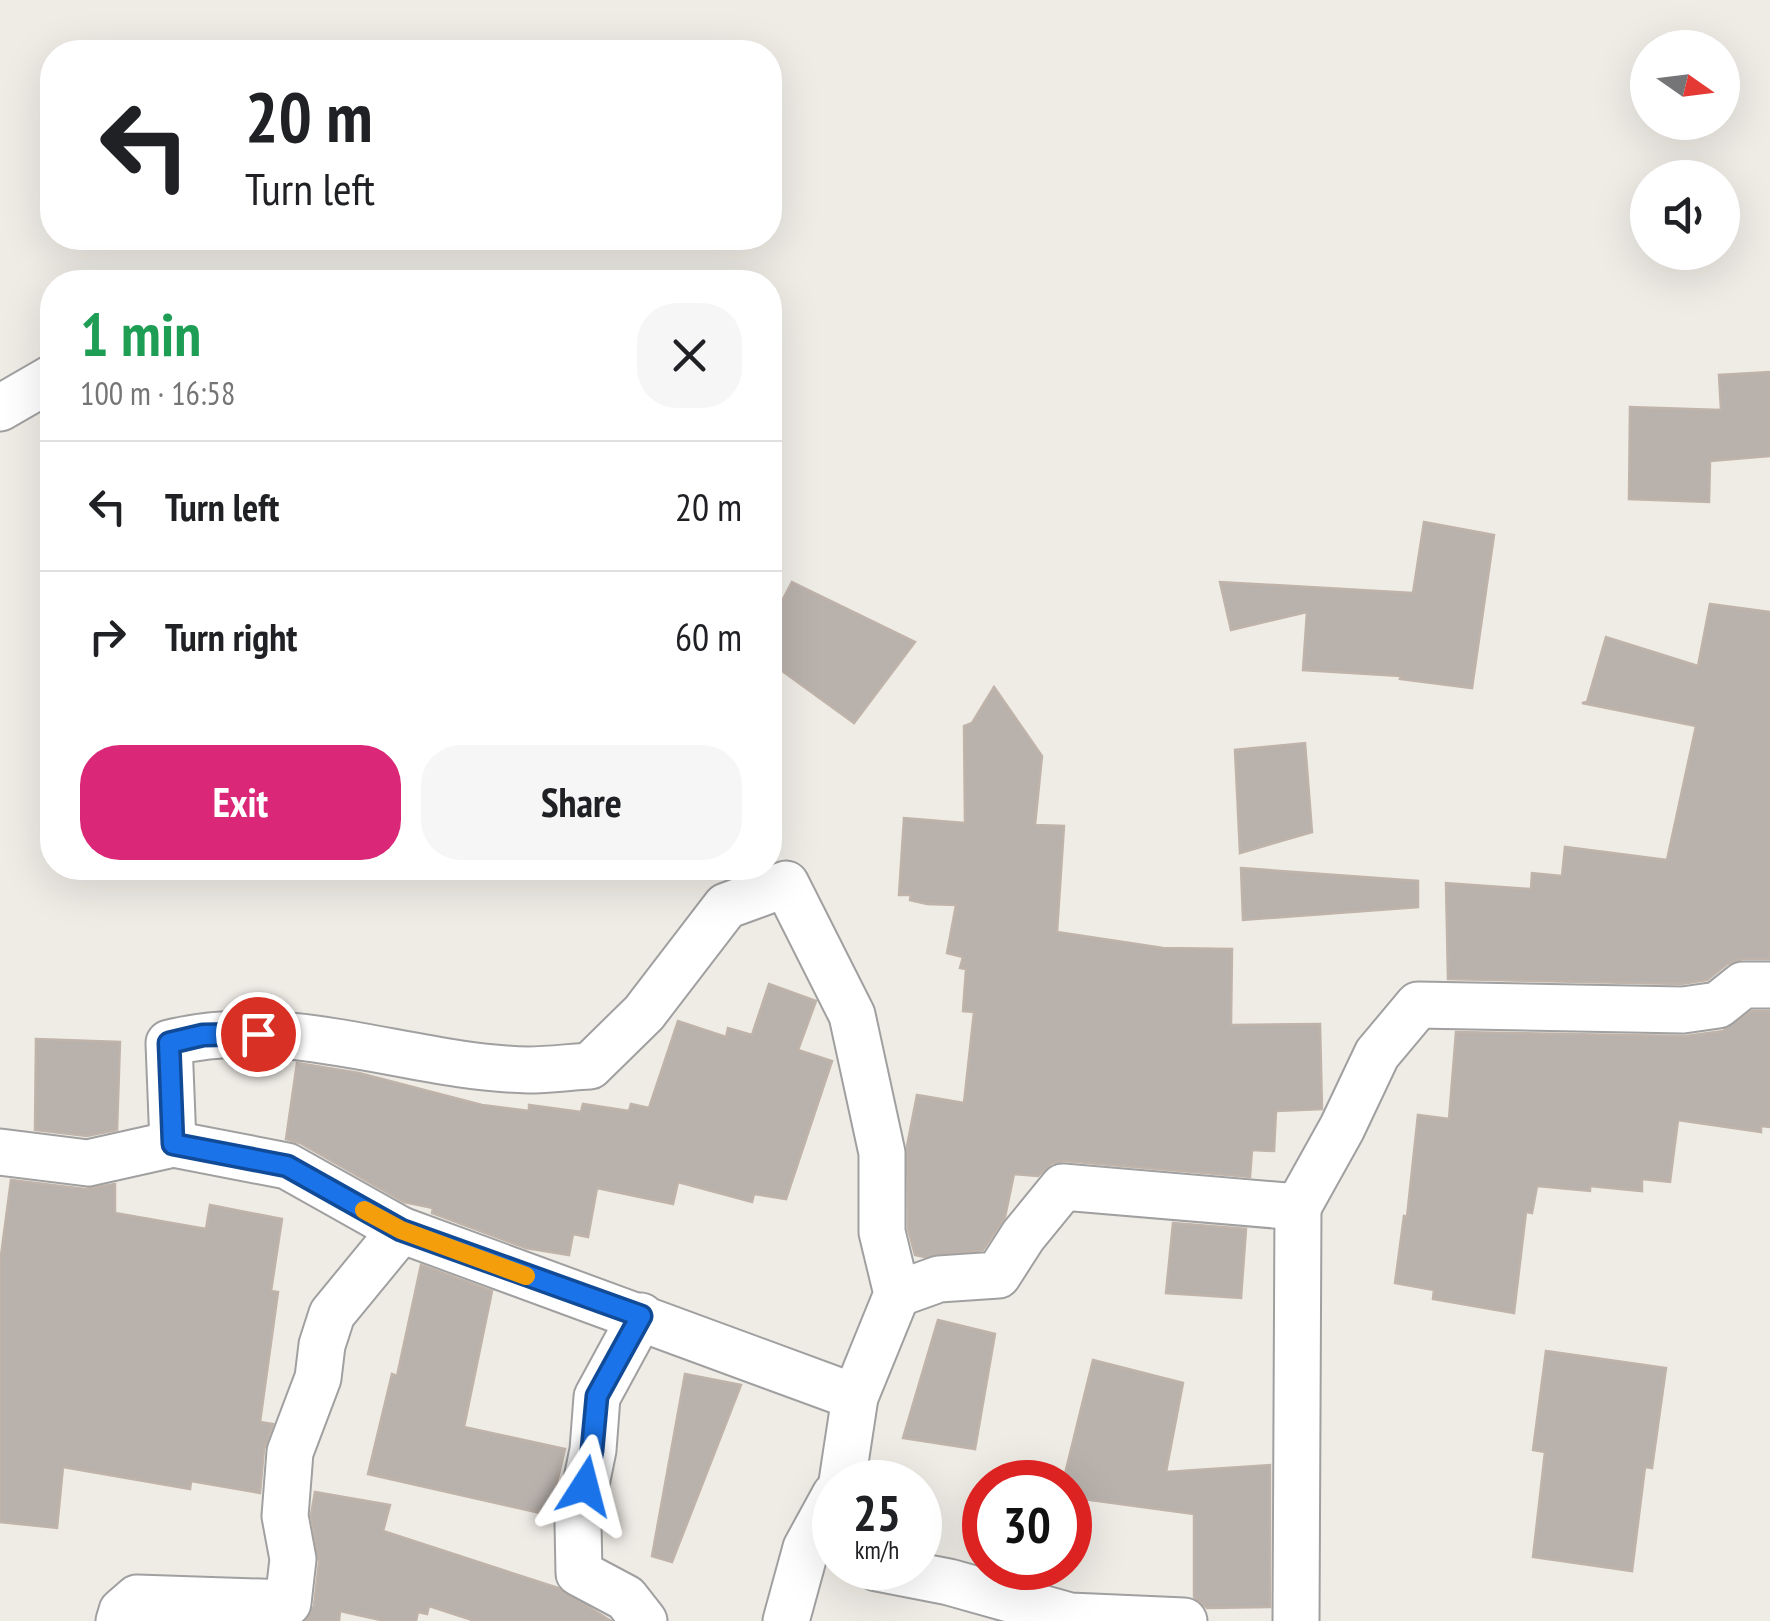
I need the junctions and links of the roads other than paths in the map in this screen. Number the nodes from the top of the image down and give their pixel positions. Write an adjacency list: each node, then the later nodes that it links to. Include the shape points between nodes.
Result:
1 (40, 385): 2 (street)
2 (0, 408)
3 (1770, 986): 6 (street, via 1743,985 1718,1005 1683,1010 1418,1004 1378,1054)
4 (173, 1144): 5 (street, via 88,1163); 7 (street, via 287,1166); 8 (street, via 169,1043 203,1035 285,1033 528,1070 590,1066 644,1013 726,906 786,884 852,1015 882,1153 882,1232)
5 (0, 1152)
6 (1298, 1207): 8 (street, via 1063,1187 998,1275 939,1279); 19 (street)
7 (401, 1230): 9 (street); 14 (street, via 332,1314 322,1345 318,1378 290,1452 285,1516 293,1559)
8 (896, 1294): 10 (street)
9 (641, 1316): 10 (street); 16 (street, via 597,1396 578,1523 580,1573 626,1598)
10 (855, 1397): 11 (street)
11 (845, 1460)
12 (812, 1568): 17 (street)
13 (942, 1581): 18 (street, via 1070,1616)
14 (284, 1612): 15 (street, via 136,1598)
15 (118, 1621)
16 (644, 1621)
17 (786, 1621)
18 (1184, 1621)
19 (1296, 1621)

